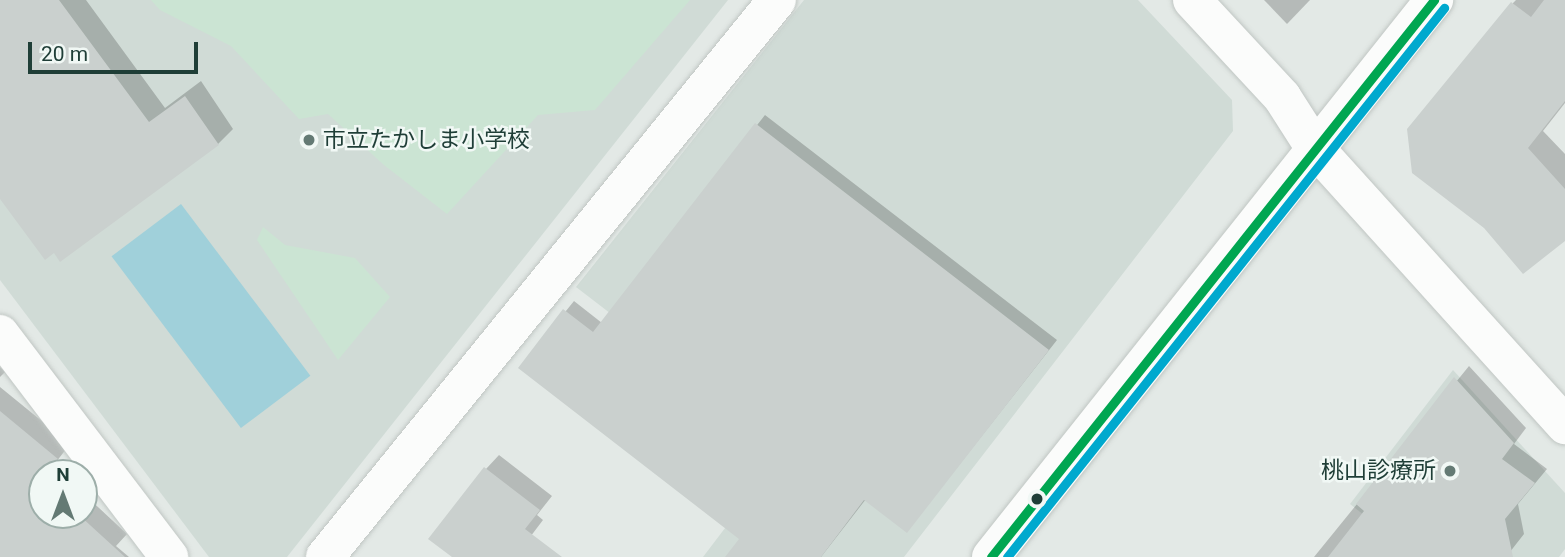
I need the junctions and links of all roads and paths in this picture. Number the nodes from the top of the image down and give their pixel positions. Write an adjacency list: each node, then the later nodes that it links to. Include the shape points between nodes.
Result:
1 (777, 0): 8 (street)
2 (1192, 0): 4 (street, via 1282,97)
3 (1434, 0): 4 (street)
4 (1314, 148): 6 (street); 9 (street)
5 (0, 334): 7 (street)
6 (1565, 425)
7 (169, 557)
8 (325, 557)
9 (991, 557)

